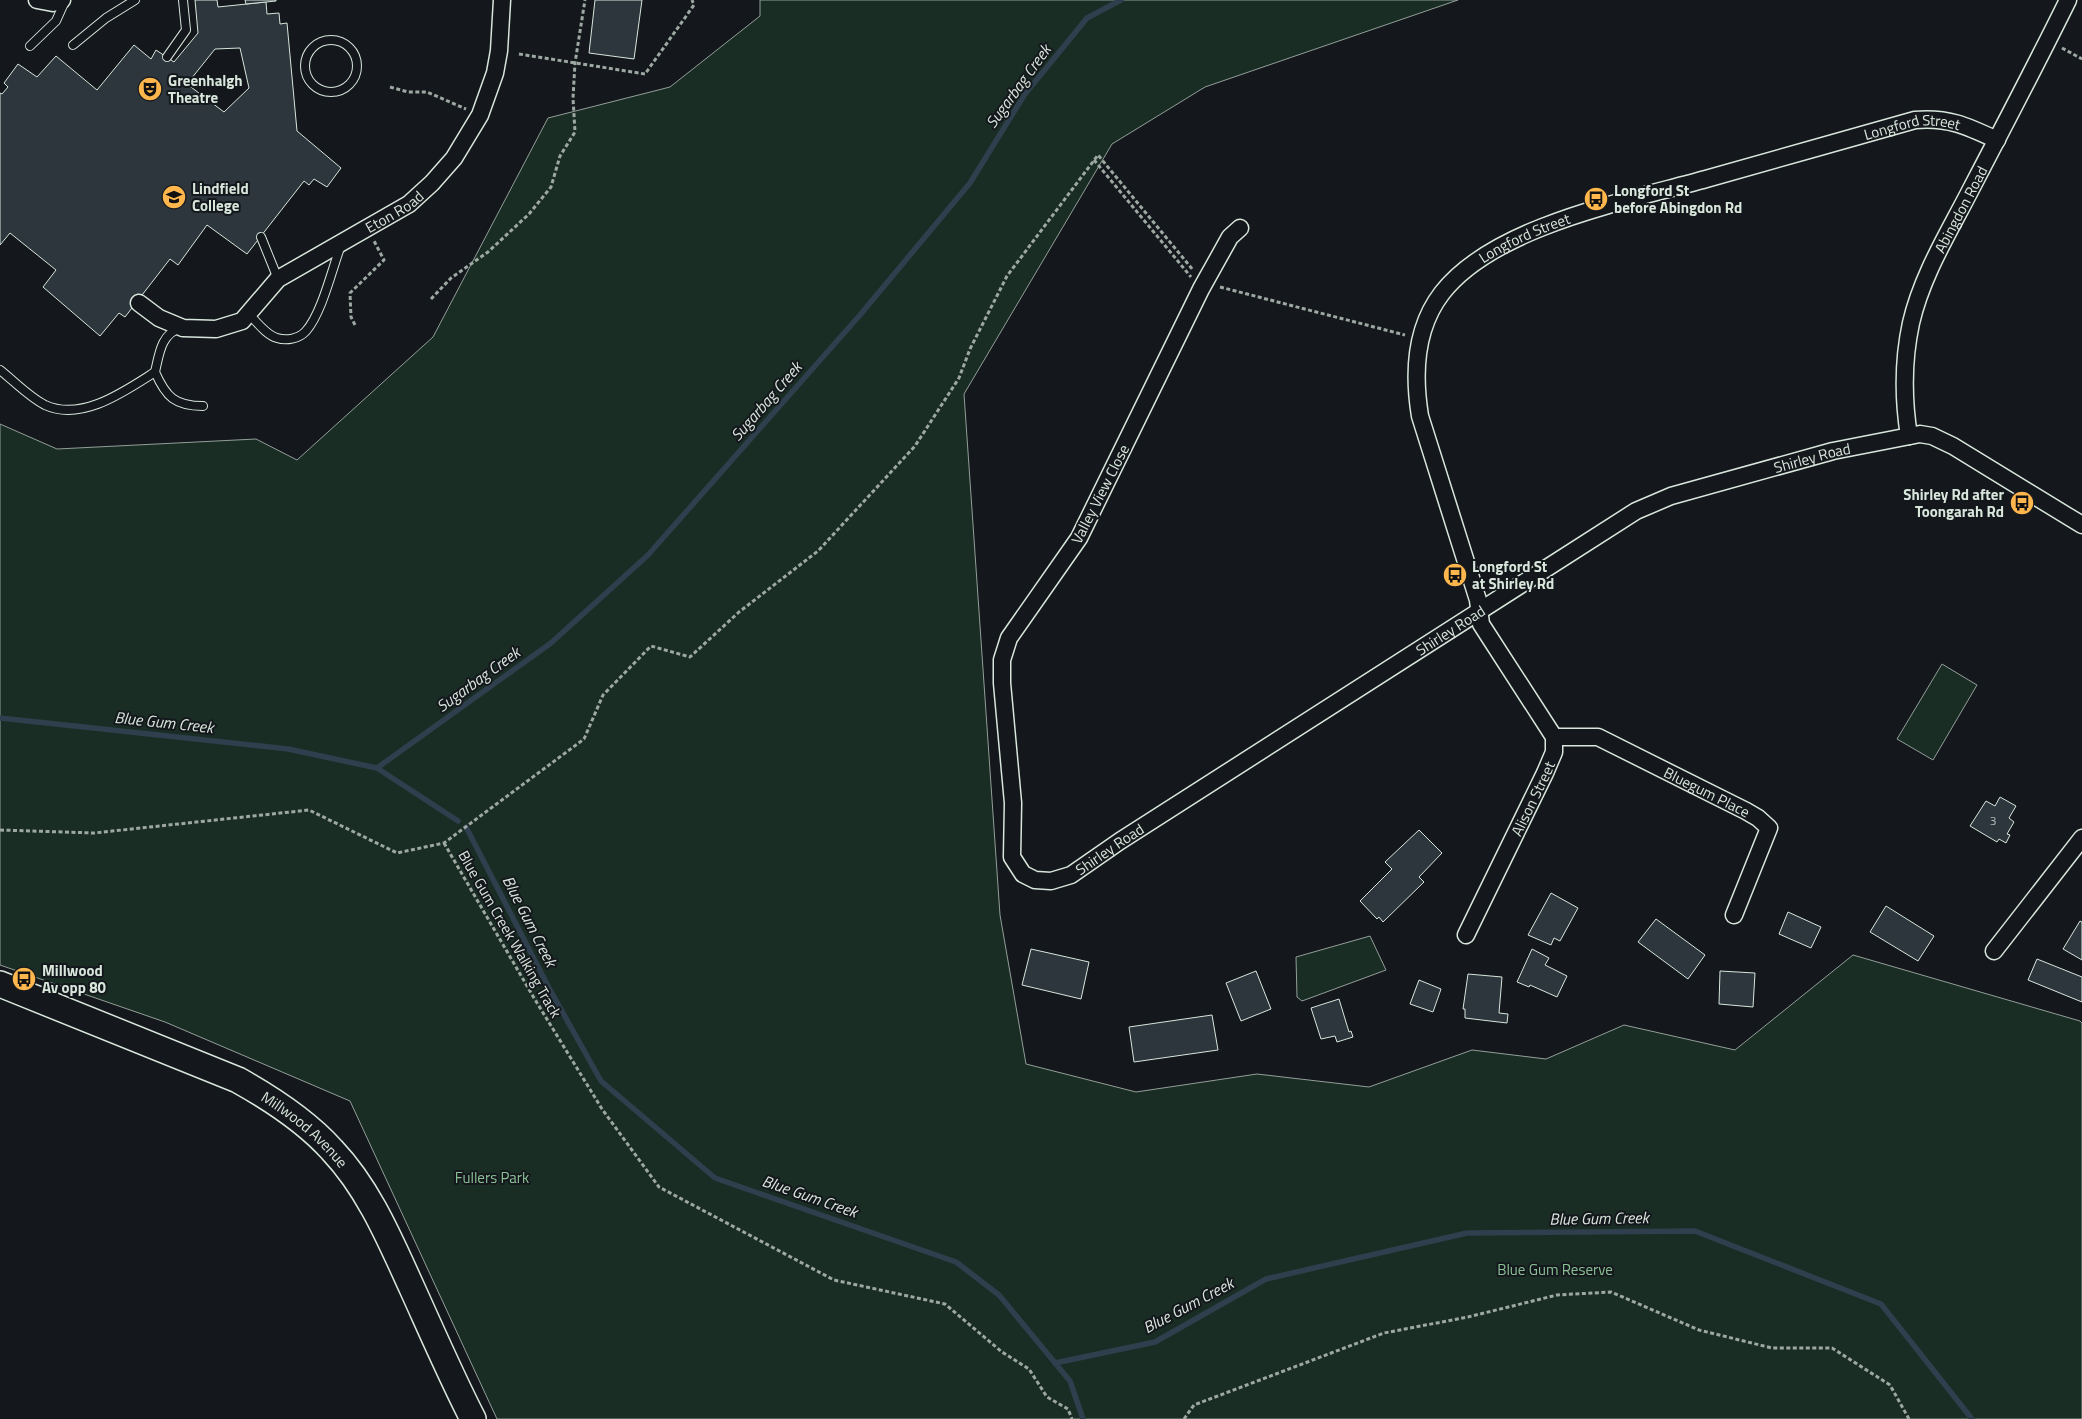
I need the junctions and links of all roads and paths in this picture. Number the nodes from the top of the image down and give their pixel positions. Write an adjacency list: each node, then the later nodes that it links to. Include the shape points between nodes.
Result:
1 (37, 0): 2 (street, via 52,3)
2 (62, 0)
3 (66, 0): 12 (lane, via 56,21)
4 (135, 0): 11 (lane, via 106,18)
5 (182, 0): 14 (lane, via 186,30)
6 (502, 0): 19 (street, Eton Road, via 498,59)
7 (585, 0): 16 (path)
8 (692, 0): 16 (path, via 694,5 645,74)
9 (2068, 0): 10 (street, Abingdon Road)
10 (2048, 41): 15 (path); 20 (street, Abingdon Road)
11 (74, 45)
12 (30, 46)
13 (519, 54): 16 (path)
14 (167, 57)
15 (2082, 59)
16 (575, 62): 28 (path, via 575,132 560,156 550,187 529,214)
17 (313, 84): 17 (lane, via 306,70 312,48 326,40 349,47 354,53 357,69 350,84 336,91)
18 (390, 87): 19 (path, via 408,92 427,92)
19 (480, 115): 22 (street, Eton Road, via 454,158 432,183 408,204)
20 (1997, 140): 33 (street, Longford Street, via 1953,122 1915,120 1584,213 1514,239 1474,263 1439,298 1429,314); 37 (street, Abingdon Road, via 1936,256 1917,300 1904,380)
21 (1094, 160): 27 (path); 27 (path, via 1098,155); 43 (path, via 1007,276 959,378 915,446 818,551 740,612 690,657 651,646 603,695 584,739)
22 (367, 228): 25 (street, Eton Road); 31 (path, via 384,260 350,293 351,317)
23 (1240, 228): 27 (street, Valley View Close, via 1230,237)
24 (261, 237): 26 (lane)
25 (341, 243): 26 (street, Eton Road); 30 (lane, via 319,307 306,332 285,340 275,338)
26 (278, 279): 30 (street, Eton Road)
27 (1203, 286): 33 (path); 44 (street, Valley View Close, via 1079,538 1009,638 1002,660 1002,683 1013,802)
28 (430, 299)
29 (139, 303): 32 (street, Eton Road, via 159,318)
30 (248, 313): 32 (street, Eton Road, via 242,321 216,329)
31 (355, 325)
32 (183, 328): 35 (lane, via 170,333 163,341)
33 (1421, 339): 39 (street, Longford Street, via 1416,368 1420,416)
34 (0, 370): 35 (lane, via 45,405 72,410 122,392)
35 (154, 372): 36 (lane, via 168,396 190,406)
36 (203, 406)
37 (1909, 436): 38 (street, Shirley Road, via 1920,434 1948,443); 39 (street, Shirley Road, via 1833,451 1656,502 1636,511)
38 (2082, 525)
39 (1480, 613): 40 (street, via 1482,624); 44 (street, Shirley Road, via 1071,875 1051,881 1035,880 1023,874)
40 (1554, 737): 45 (street, Bluegum Place, via 1598,736 1746,811 1769,828); 46 (street, Alison Street, via 1554,752 1545,773)
41 (0, 830): 43 (path, Blue Gum Creek Walking Track, via 94,834 310,810 397,853)
42 (2082, 838): 47 (street)
43 (444, 843): 50 (path, Blue Gum Creek Walking Track, via 602,1109 658,1187 834,1280 945,1304 1002,1352 1029,1369 1047,1397 1068,1409)
44 (1012, 857)
45 (1734, 915)
46 (1466, 935)
47 (1994, 951)
48 (0, 984): 49 (main road, Millwood Avenue, via 238,1080 273,1101 315,1133 363,1190 388,1235)
49 (473, 1419)
50 (1072, 1419)
51 (1184, 1419): 52 (path, via 1194,1405 1384,1333 1557,1295 1611,1292 1699,1330 1772,1348 1832,1348 1890,1385)
52 (1909, 1419)

